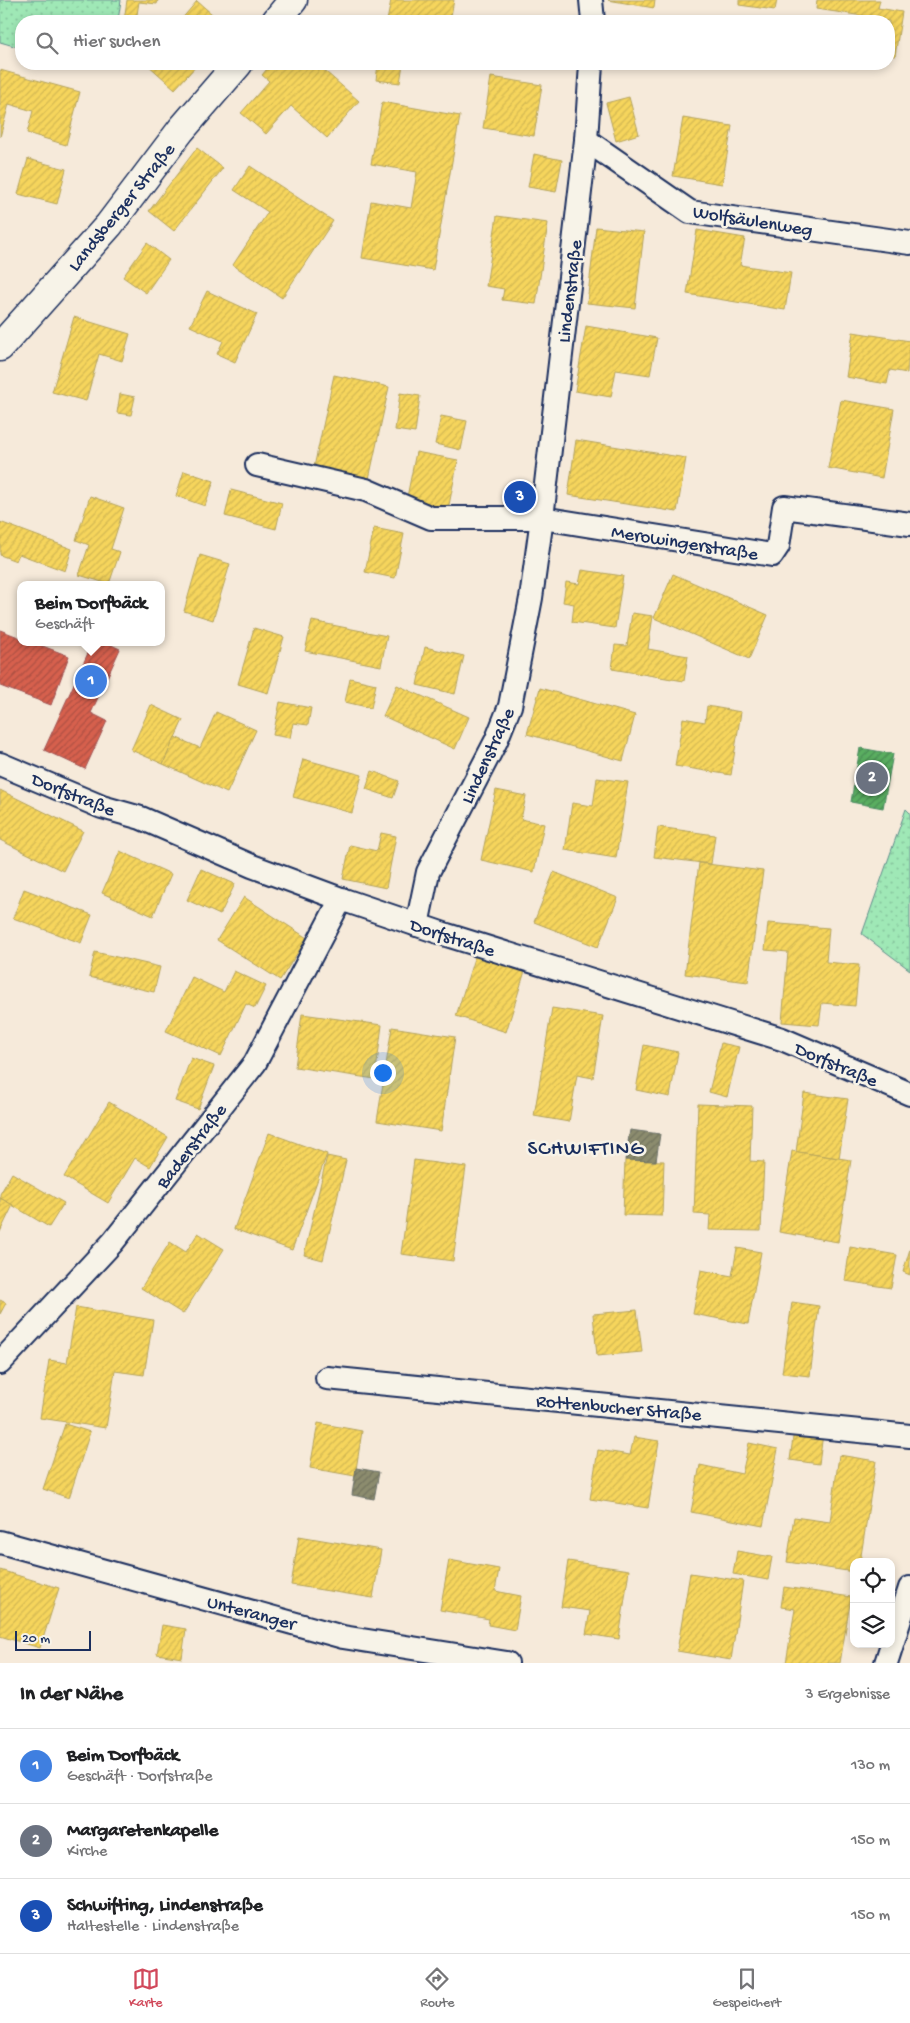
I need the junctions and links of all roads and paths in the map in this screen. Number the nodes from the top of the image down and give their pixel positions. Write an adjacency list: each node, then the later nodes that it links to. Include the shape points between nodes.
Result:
1 (293, 0): 3 (street)
2 (591, 0): 4 (street)
3 (281, 15)
4 (592, 15)
5 (233, 70): 9 (street, Landsberger Straße, via 181,130 108,225)
6 (591, 70): 7 (street, Lindenstraße)
7 (586, 140): 8 (street, Wolfsäulenweg, via 690,212); 11 (street, Lindenstraße)
8 (910, 243)
9 (0, 347)
10 (257, 465): 11 (street, via 366,490 431,518)
11 (542, 518): 12 (street, Merowingerstraße, via 772,555 778,546 784,506); 15 (street, Lindenstraße, via 532,598 510,706 496,741 428,872)
12 (910, 524)
13 (0, 764): 14 (street, Dorfstraße)
14 (341, 899): 15 (street, Dorfstraße); 17 (street, Baderstraße, via 255,1063 113,1242)
15 (417, 924): 16 (street, Dorfstraße, via 782,1039)
16 (910, 1094)
17 (0, 1363)
18 (327, 1378): 19 (street, Rottenbucher Straße)
19 (910, 1436)
20 (0, 1542): 22 (street, Unteranger, via 343,1637)
21 (910, 1588): 23 (street)
22 (507, 1663)
23 (886, 1663)

